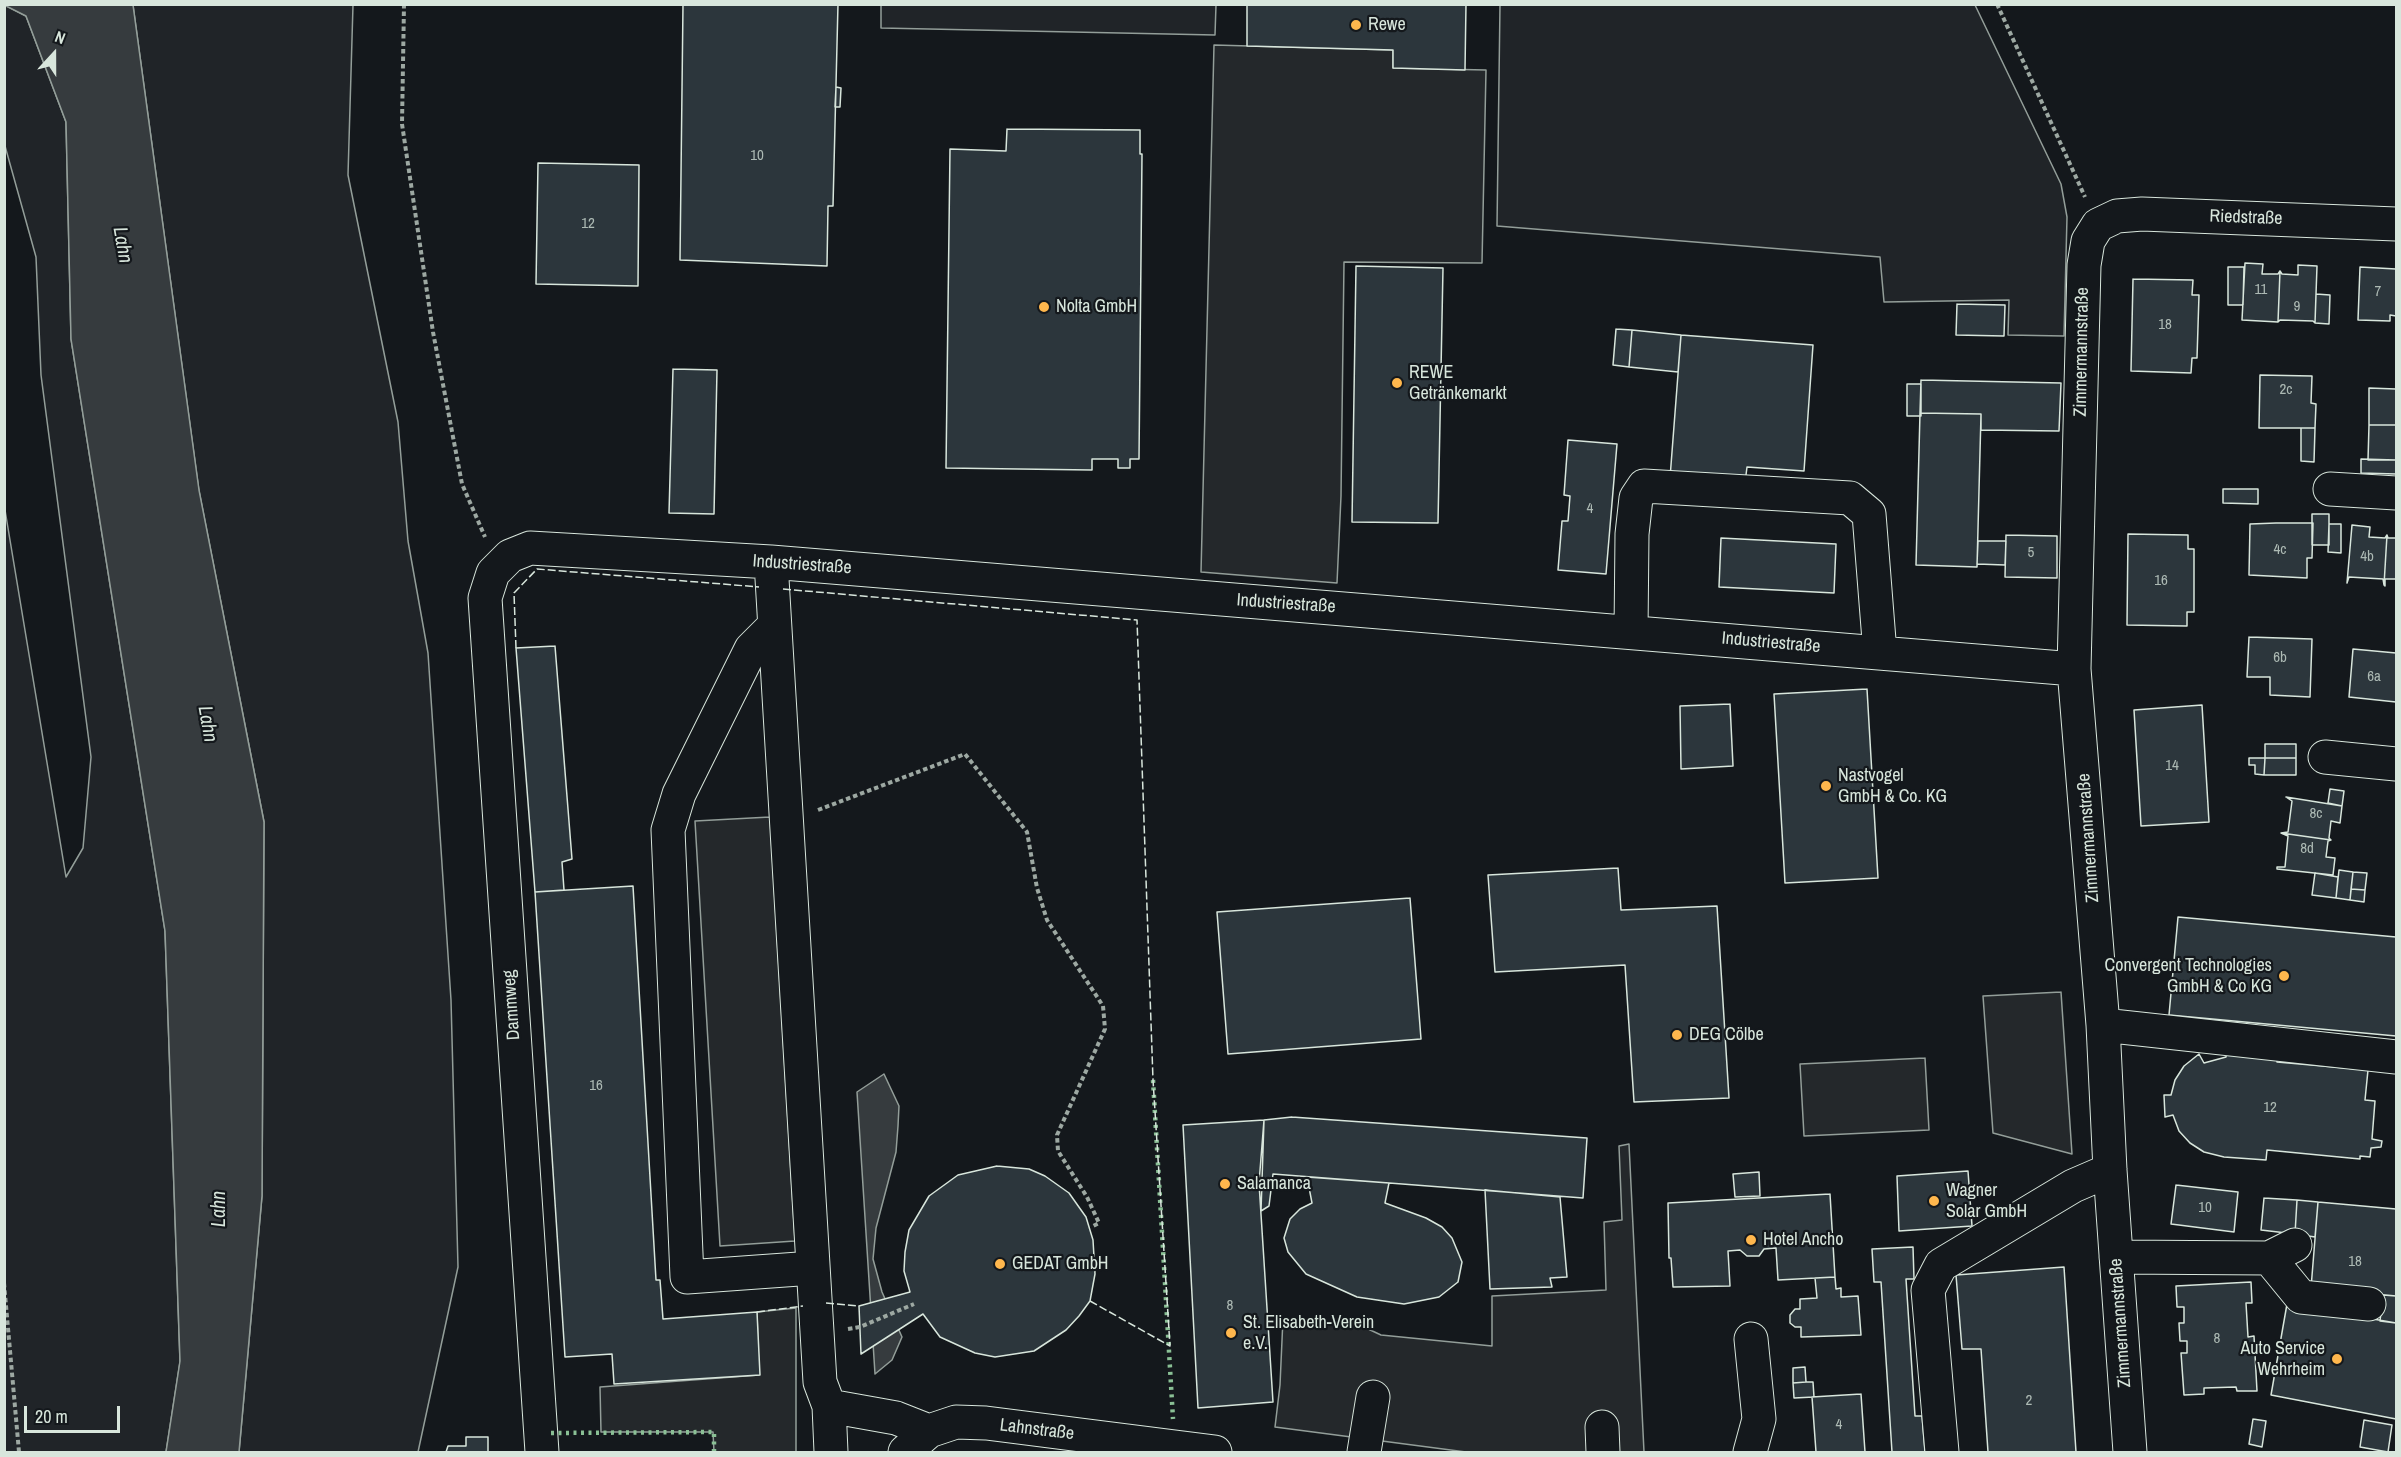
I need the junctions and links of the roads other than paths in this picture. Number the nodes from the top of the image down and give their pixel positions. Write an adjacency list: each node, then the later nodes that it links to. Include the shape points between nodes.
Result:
1 (2397, 224): 2 (street, Riedstraße, via 2142,214 2117,216)
2 (2098, 225): 10 (street, Zimmermannstraße, via 2088,241 2084,265)
3 (2330, 489): 4 (street)
4 (2397, 493)
5 (502, 562): 6 (street, Industriestraße, via 530,548); 23 (street, Dammweg, via 493,573 485,598)
6 (771, 562): 7 (street); 8 (street, Industriestraße)
7 (774, 626): 17 (street); 17 (street, via 751,649 680,794 668,830 687,1277)
8 (1631, 632): 9 (street, Industriestraße); 9 (street, via 1632,534 1636,498 1644,486 1850,498 1869,514)
9 (1880, 652): 10 (street, Industriestraße)
10 (2074, 669): 13 (street, Zimmermannstraße)
11 (2325, 757): 12 (street)
12 (2397, 764)
13 (2103, 1025): 14 (street); 15 (street, Zimmermannstraße)
14 (2397, 1057)
15 (2110, 1170): 16 (street, Zimmermannstraße); 29 (street, via 2073,1186 1941,1265 1928,1290)
16 (2116, 1257): 18 (street, via 2282,1251 2301,1297); 30 (street, Zimmermannstraße)
17 (813, 1268): 21 (street, via 820,1382)
18 (2369, 1304)
19 (1751, 1339): 28 (street, via 1759,1419)
20 (1372, 1397): 27 (street)
21 (829, 1406): 22 (street, via 896,1418); 24 (street)
22 (929, 1431): 25 (street, Lahnstraße); 26 (street, Lahnstraße, via 956,1422 986,1424)
23 (542, 1452)
24 (831, 1452)
25 (904, 1452)
26 (1215, 1452)
27 (1365, 1452)
28 (1750, 1452)
29 (1942, 1452)
30 (2130, 1452)

